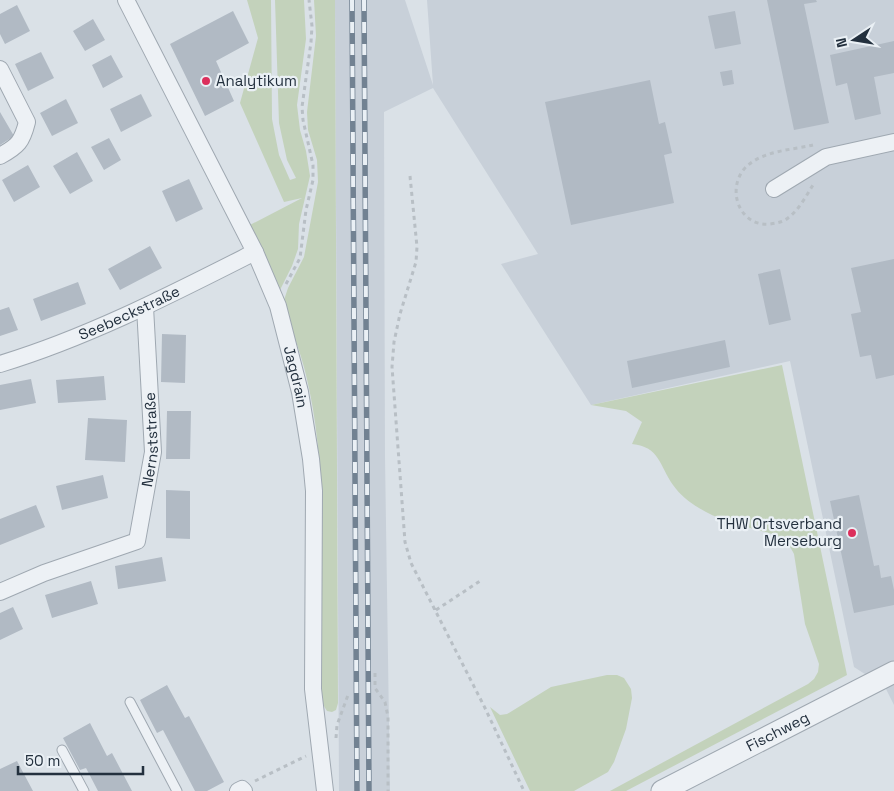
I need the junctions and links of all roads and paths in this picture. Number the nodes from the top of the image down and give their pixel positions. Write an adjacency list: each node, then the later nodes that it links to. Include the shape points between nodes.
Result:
1 (126, 0): 8 (street, Jagdrain)
2 (309, 0): 9 (path, via 311,42 302,107 313,180 300,258 283,289)
3 (0, 69): 5 (street, via 27,122 23,138)
4 (894, 142): 7 (street, via 826,156)
5 (0, 156)
6 (410, 176): 14 (path, via 417,238 416,262 400,314 392,366 405,542 411,563)
7 (774, 189)
8 (254, 252): 9 (street, Jagdrain); 10 (street, Seebeckstraße)
9 (278, 306): 21 (street, Jagdrain, via 300,392 311,459 314,492 313,689)
10 (145, 307): 11 (street, Seebeckstraße); 13 (street, Nernststraße, via 153,452 137,541)
11 (0, 364)
12 (480, 581): 14 (path)
13 (0, 592)
14 (436, 610): 28 (path)
15 (894, 672): 29 (street, Fischweg)
16 (375, 673): 27 (path, via 375,688 385,702 388,717)
17 (348, 695): 19 (path)
18 (130, 702): 25 (lane)
19 (336, 725): 20 (path); 21 (path)
20 (336, 744)
21 (319, 749): 23 (path); 26 (street, Jagdrain)
22 (62, 750): 24 (lane)
23 (241, 790)
24 (84, 791)
25 (177, 791)
26 (325, 791)
27 (388, 791)
28 (524, 791)
29 (662, 791)

